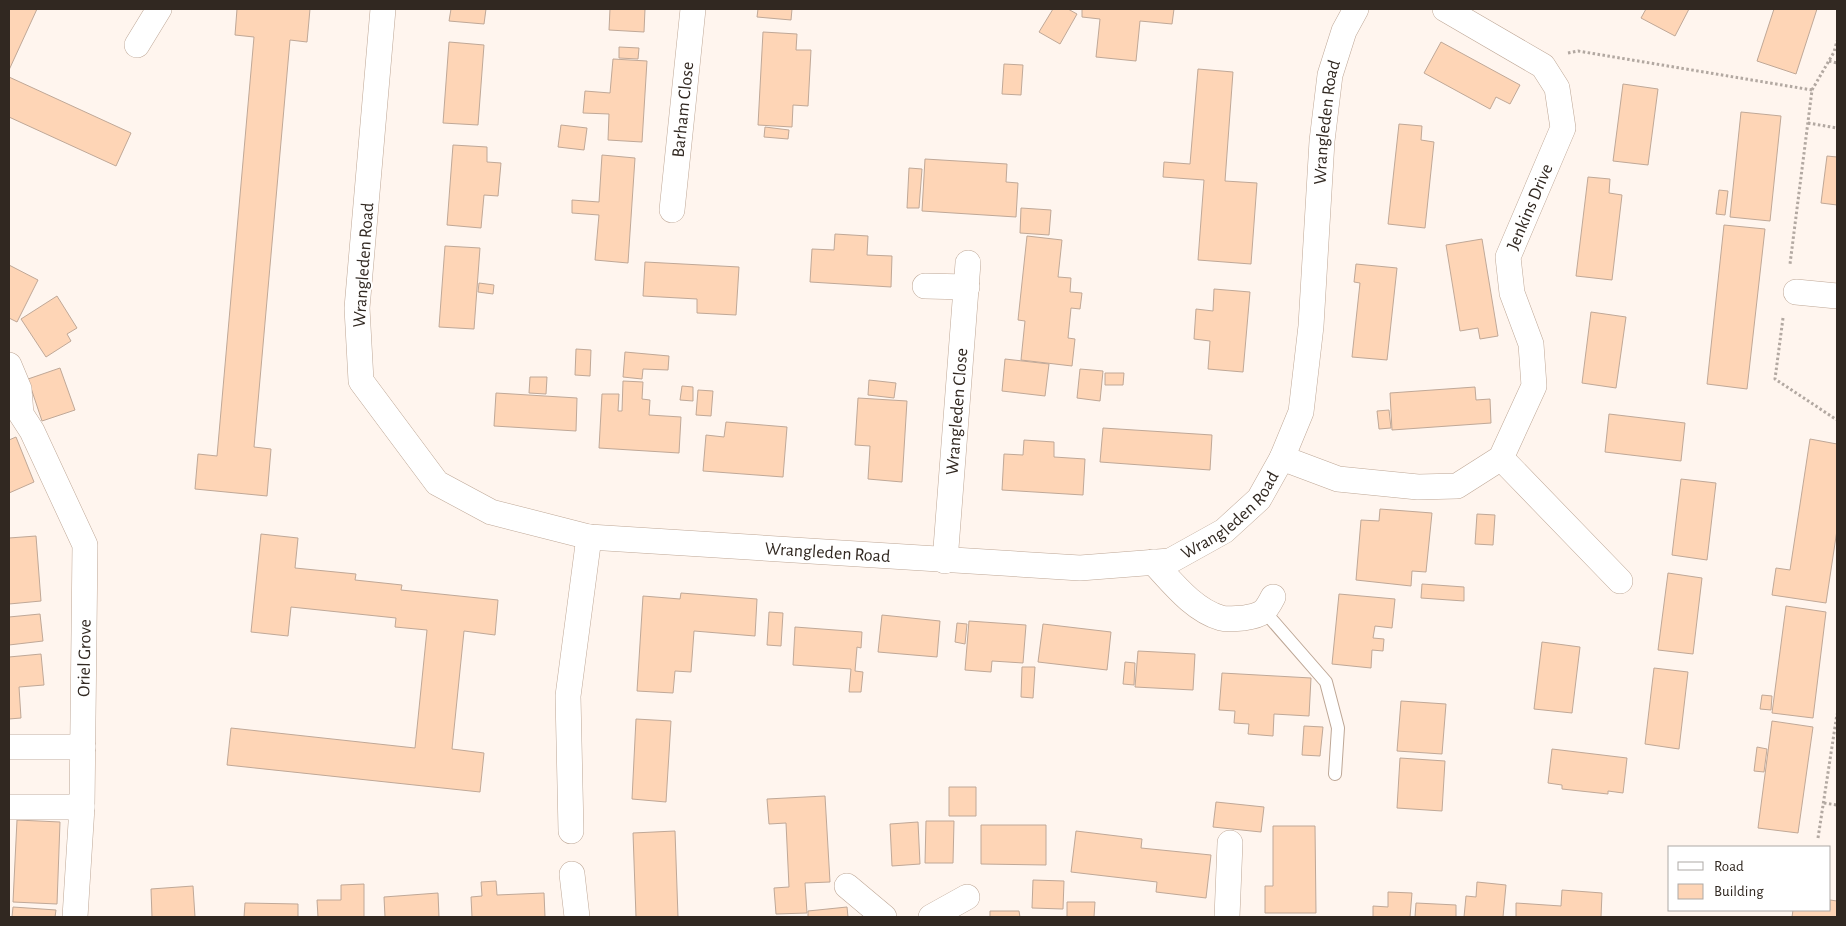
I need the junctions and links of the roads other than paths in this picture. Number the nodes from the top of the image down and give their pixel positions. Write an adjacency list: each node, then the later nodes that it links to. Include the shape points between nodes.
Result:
1 (159, 9): 6 (street)
2 (383, 9): 15 (street, Wrangleden Road, via 357,308 361,381 437,483 491,512)
3 (693, 9): 7 (street, Barham Close)
4 (1356, 9): 13 (street, Wrangleden Road, via 1344,31 1330,75 1301,412)
5 (1445, 9): 14 (street, Jenkins Drive, via 1543,66 1557,88 1563,128 1508,257 1512,292 1531,344 1534,386)
6 (137, 45)
7 (672, 210)
8 (925, 286): 16 (street, Wrangleden Close, via 968,275)
9 (1790, 291): 10 (street)
10 (1837, 296)
11 (9, 365): 12 (street, via 19,390)
12 (15, 418): 20 (street, Oriel Grove, via 32,431 85,546)
13 (1282, 458): 14 (street, via 1338,478 1428,486 1456,486); 17 (street, Wrangleden Road, via 1259,499 1224,531 1170,561)
14 (1500, 458): 18 (street)
15 (589, 537): 16 (street, Wrangleden Road); 25 (street, via 568,696)
16 (945, 561): 17 (street, Wrangleden Road, via 1080,568)
17 (1153, 562): 19 (street, via 1200,608 1221,618 1254,616)
18 (1620, 581)
19 (1269, 605): 22 (lane, via 1326,682 1338,728)
20 (83, 747): 21 (street); 24 (street, Oriel Grove)
21 (9, 748)
22 (1335, 774)
23 (9, 807): 24 (street)
24 (82, 807): 30 (street, Oriel Grove)
25 (571, 831)
26 (1230, 843): 34 (street)
27 (572, 874): 31 (street)
28 (847, 886): 32 (street)
29 (967, 897): 33 (street)
30 (75, 917)
31 (577, 917)
32 (884, 917)
33 (931, 917)
34 (1227, 917)

